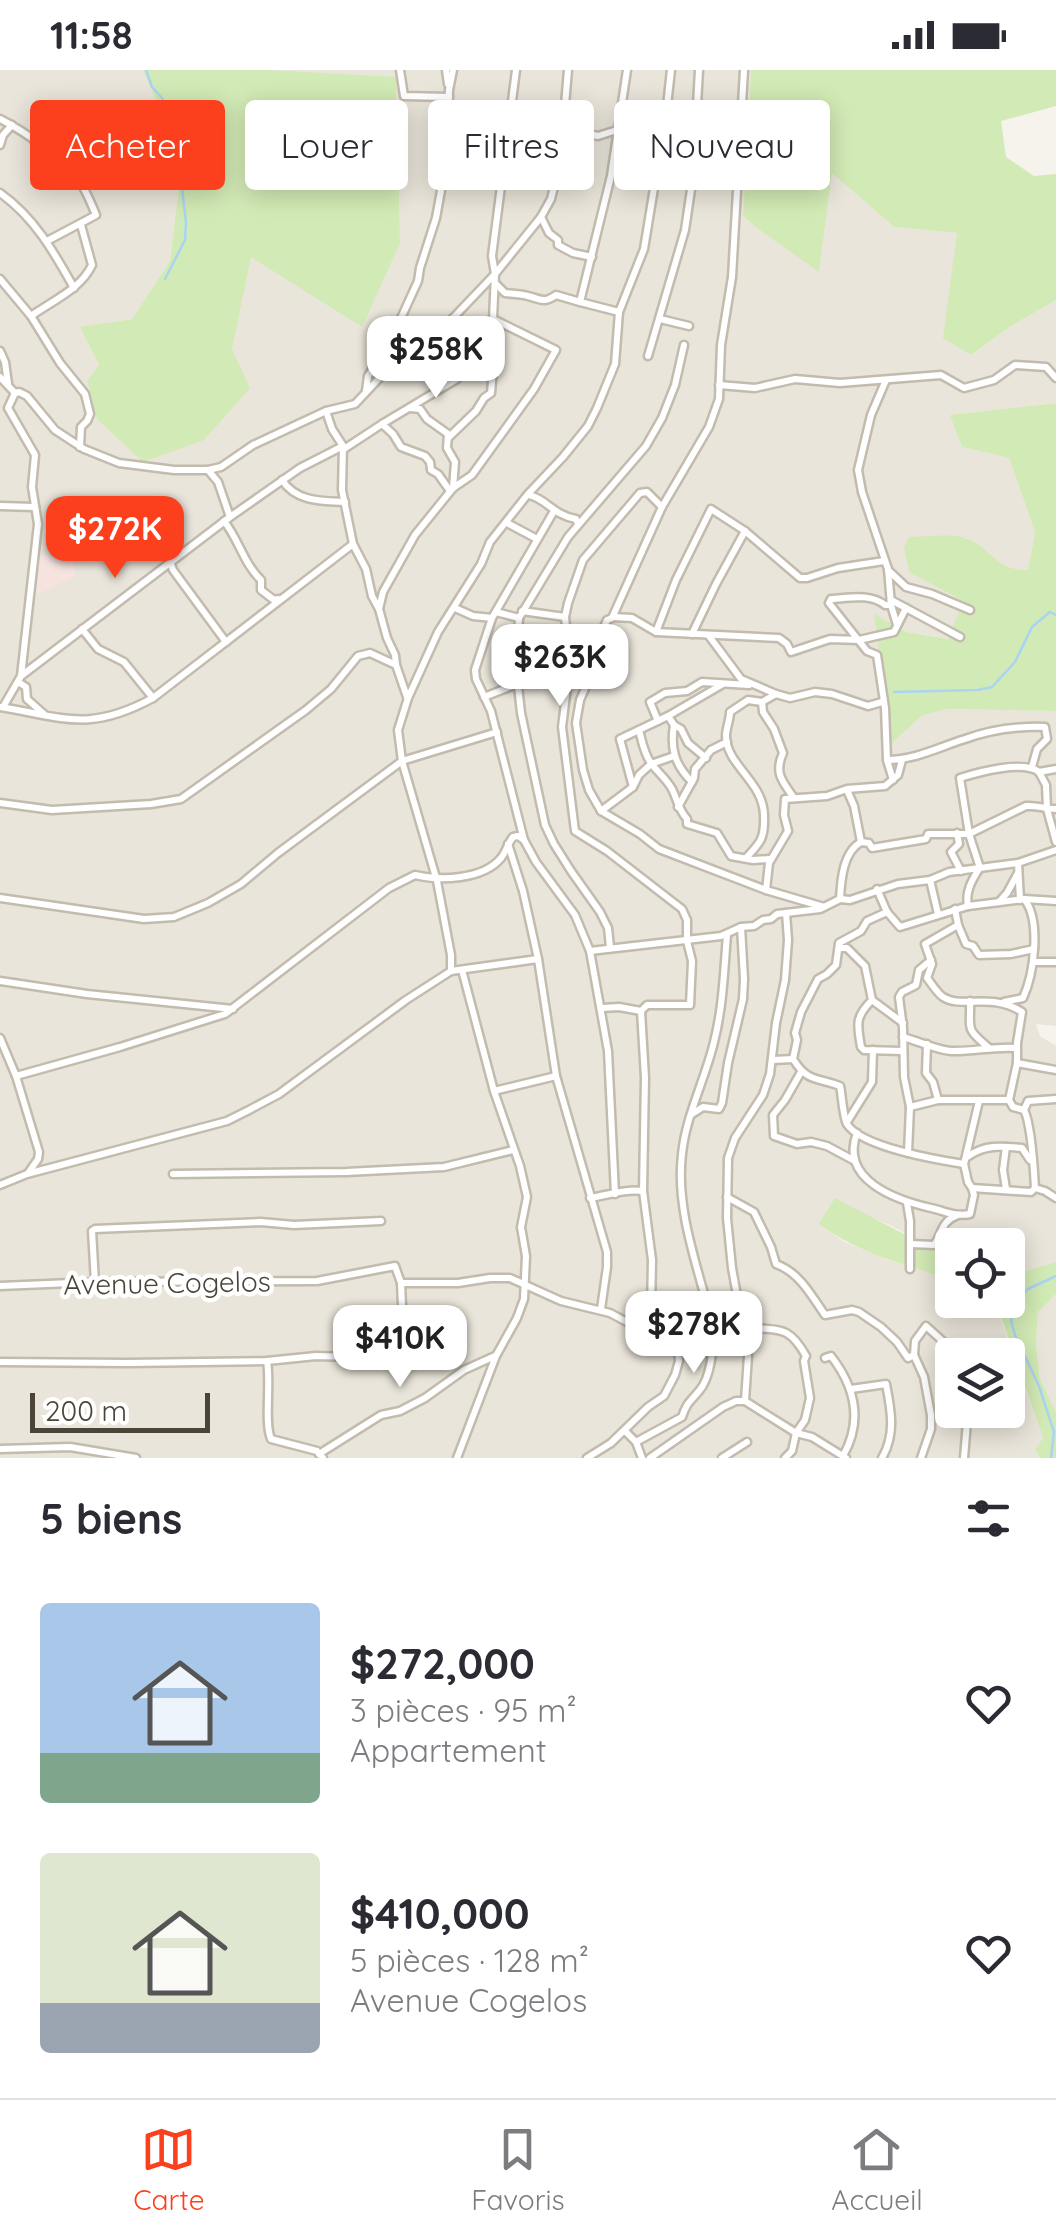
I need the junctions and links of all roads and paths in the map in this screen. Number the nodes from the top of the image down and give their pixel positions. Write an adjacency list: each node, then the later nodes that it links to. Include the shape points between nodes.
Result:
1 (400, 70): 9 (street, via 404,96)
2 (449, 70): 9 (street)
3 (516, 70): 24 (street)
4 (568, 70): 10 (street)
5 (627, 70): 11 (street)
6 (671, 70): 28 (street, via 644,248)
7 (700, 70): 30 (street, via 685,230)
8 (744, 70): 41 (street)
9 (449, 94): 43 (street, via 444,178 418,281)
10 (565, 100)
11 (622, 100)
12 (0, 119): 13 (street)
13 (12, 126): 14 (street); 15 (street)
14 (30, 139)
15 (0, 146)
16 (614, 161): 23 (street)
17 (84, 190): 21 (street, via 96,216)
18 (553, 190): 20 (street)
19 (0, 193): 22 (street)
20 (541, 217): 23 (street, via 558,245); 24 (street)
21 (81, 224): 22 (street); 26 (street, via 92,265)
22 (47, 241): 26 (street)
23 (592, 257): 27 (street)
24 (494, 277): 27 (street, via 505,294); 31 (street); 43 (street)
25 (0, 278): 29 (street)
26 (74, 288): 29 (street)
27 (580, 302): 28 (street)
28 (619, 312): 54 (street, via 615,364 588,426)
29 (30, 316): 48 (street, via 89,402)
30 (660, 319): 32 (street); 36 (street)
31 (493, 320): 34 (street); 53 (street, via 556,350 472,474)
32 (689, 326)
33 (684, 345): 63 (street, via 646,446)
34 (476, 346): 44 (street, via 458,379); 47 (street, via 494,358 491,393)
35 (0, 351): 40 (street)
36 (648, 356)
37 (0, 377): 40 (street)
38 (1056, 378): 39 (street, via 1046,367 1015,366 967,388 942,375)
39 (886, 380): 41 (street); 68 (street, via 858,470)
40 (8, 385): 42 (street)
41 (719, 385): 59 (street, via 709,427)
42 (15, 393): 48 (street, via 27,396); 58 (street, via 8,408 35,455)
43 (355, 404): 45 (street)
44 (409, 408): 46 (street); 47 (street, via 420,409)
45 (326, 410): 49 (street); 50 (street)
46 (382, 424): 49 (street); 53 (street, via 401,447 426,456)
47 (449, 437): 53 (street)
48 (80, 447): 50 (street, via 119,463)
49 (343, 448): 51 (street); 52 (street)
50 (208, 470): 61 (street, via 218,482)
51 (282, 480): 55 (street, via 306,498); 61 (street)
52 (342, 490): 55 (street); 56 (street)
53 (452, 490): 69 (street, via 415,535)
54 (528, 494): 60 (street); 62 (street)
55 (326, 502): 56 (street)
56 (345, 502): 66 (street)
57 (0, 506): 58 (street)
58 (35, 507): 90 (street)
59 (662, 507): 79 (street, via 640,492 583,560); 80 (street)
60 (554, 511): 63 (street); 65 (street)
61 (227, 520): 67 (street); 70 (street, via 261,590 274,600)
62 (507, 523): 65 (street); 73 (street)
63 (578, 524): 77 (street)
64 (745, 531): 68 (street, via 800,578); 83 (street, via 710,509); 84 (street)
65 (537, 540): 78 (street)
66 (353, 544): 70 (street); 71 (street)
67 (170, 562): 82 (street); 88 (street)
68 (886, 565): 72 (street); 76 (street, via 906,587)
69 (383, 592): 71 (street); 75 (street)
70 (284, 596): 88 (street)
71 (372, 596): 75 (street)
72 (890, 602): 74 (street); 81 (street); 87 (street, via 829,600)
73 (454, 608): 78 (street); 97 (street)
74 (906, 608): 81 (street); 86 (street)
75 (379, 609): 89 (street)
76 (970, 610)
77 (520, 614): 78 (street); 79 (street); 91 (street)
78 (494, 615): 95 (street, via 474,670)
79 (565, 617): 156 (street, via 570,663 562,727 573,828 676,903 687,920)
80 (612, 618): 83 (street, via 632,618); 125 (street, via 600,636 576,724 583,770)
81 (898, 626): 87 (street)
82 (82, 629): 90 (street); 96 (street, via 98,649 124,662)
83 (656, 632): 84 (street)
84 (692, 634): 85 (street)
85 (709, 636): 87 (street, via 780,638 791,652 830,639); 93 (street, via 737,675)
86 (960, 636)
87 (860, 640): 99 (street, via 877,656)
88 (226, 642): 96 (street)
89 (396, 665): 97 (street); 122 (street, via 358,656 306,710 181,798 68,810)
90 (20, 679): 100 (street); 101 (street, via 27,699)
91 (518, 684): 95 (street); 157 (street, via 546,825 600,912)
92 (723, 684): 93 (street); 102 (street); 103 (street, via 702,682 652,698)
93 (756, 686): 94 (street)
94 (776, 694): 98 (street); 99 (street, via 832,694 868,706)
95 (484, 697): 106 (street)
96 (154, 698): 101 (street, via 106,718)
97 (408, 698): 112 (street, via 398,730)
98 (762, 702): 107 (street, via 748,700 732,709); 121 (street, via 782,753 781,778)
99 (882, 702): 110 (street)
100 (1, 707): 101 (street)
101 (46, 716)
102 (668, 716): 103 (street); 104 (street)
103 (658, 721): 105 (street)
104 (674, 725): 108 (street); 109 (street)
105 (639, 730): 113 (street); 118 (street, via 619,740)
106 (497, 732): 112 (street); 128 (street)
107 (727, 742): 109 (street); 133 (street, via 763,804 761,842)
108 (674, 756): 113 (street); 117 (street)
109 (706, 758): 117 (street)
110 (887, 760): 111 (street); 116 (street)
111 (902, 760): 115 (street, via 968,738 1045,727); 116 (street)
112 (402, 761): 138 (street); 142 (street, via 241,884 190,911 144,919)
113 (651, 764): 118 (street); 123 (street, via 664,776)
114 (1056, 768): 115 (street)
115 (1036, 769): 120 (street); 127 (street, via 960,778)
116 (893, 780): 119 (street)
117 (692, 782): 123 (street)
118 (632, 786): 125 (street)
119 (847, 789): 121 (street); 129 (street)
120 (1050, 792): 124 (street)
121 (794, 798): 134 (street, via 785,800 788,831)
122 (0, 803)
123 (677, 808): 133 (street, via 687,824 717,834 731,856)
124 (1051, 809): 127 (street, via 1026,806); 130 (street)
125 (600, 812): 140 (street, via 659,849)
126 (956, 833): 127 (street); 129 (street, via 872,848); 137 (street, via 959,844 951,852)
127 (969, 834): 135 (street)
128 (524, 840): 131 (street, via 512,836); 160 (street, via 575,915)
129 (862, 842): 143 (street, via 852,848)
130 (1056, 842)
131 (508, 844): 138 (street, via 499,861 475,875); 161 (street)
132 (1056, 850): 136 (street)
133 (746, 858): 134 (street)
134 (772, 858): 140 (street)
135 (980, 868): 136 (street); 137 (street); 147 (street, via 970,881)
136 (1018, 868): 144 (street); 146 (street)
137 (961, 870): 139 (street)
138 (436, 880): 166 (street); 172 (street, via 415,875 389,888)
139 (930, 880): 141 (street); 152 (street)
140 (766, 890): 148 (street)
141 (876, 890): 143 (street); 150 (street)
142 (0, 898)
143 (840, 900): 148 (street)
144 (1022, 900): 145 (street); 146 (street); 159 (street, via 1031,910)
145 (1056, 901)
146 (998, 902): 147 (street)
147 (968, 906): 149 (street)
148 (824, 907): 151 (street)
149 (955, 909): 152 (street); 153 (street)
150 (887, 912): 152 (street, via 898,927); 158 (street)
151 (786, 914): 154 (street); 183 (street)
152 (938, 914)
153 (958, 926): 159 (street, via 979,955); 162 (street, via 925,944)
154 (741, 927): 155 (street); 196 (street, via 743,998 722,1102 718,1109)
155 (726, 935): 156 (street); 196 (street, via 714,1044)
156 (687, 941): 157 (street); 173 (street, via 690,1004 647,1005)
157 (610, 947): 160 (street)
158 (839, 948): 168 (street, via 864,966); 182 (street, via 836,965 818,979 801,1012)
159 (1034, 948): 163 (street)
160 (590, 950): 171 (street)
161 (538, 959): 165 (street); 188 (street)
162 (931, 960): 169 (street, via 927,978 943,997); 174 (street, via 919,970 916,985 899,997)
163 (1034, 962): 164 (street); 170 (street, via 1023,998)
164 (1056, 962)
165 (462, 970): 166 (street); 189 (street)
166 (451, 971): 205 (street, via 279,1094 227,1121)
167 (0, 981): 172 (street)
168 (872, 1000): 174 (street); 180 (street, via 859,1012 858,1024 860,1047)
169 (970, 1001): 170 (street); 179 (street, via 968,1023)
170 (1003, 1002): 178 (street, via 1022,1014)
171 (602, 1008): 173 (street); 212 (street)
172 (234, 1009): 187 (street)
173 (641, 1012): 211 (street)
174 (903, 1023): 175 (street)
175 (903, 1036): 177 (street); 181 (street)
176 (0, 1038): 187 (street)
177 (927, 1044): 179 (street, via 948,1051); 191 (street, via 926,1074)
178 (1016, 1048): 179 (street); 184 (street)
179 (990, 1049)
180 (873, 1050): 181 (street); 197 (street, via 872,1082)
181 (902, 1051): 194 (street)
182 (793, 1059): 183 (street); 186 (street)
183 (773, 1060): 213 (street, via 764,1095 728,1158)
184 (1017, 1063): 185 (street); 192 (street)
185 (1056, 1070)
186 (801, 1072): 197 (street, via 840,1086); 203 (street, via 774,1115 774,1136 827,1146)
187 (16, 1076): 205 (street, via 39,1152)
188 (556, 1076): 189 (street); 214 (street)
189 (494, 1092): 200 (street)
190 (1056, 1099): 195 (street, via 1028,1102)
191 (938, 1100): 193 (street); 194 (street)
192 (1009, 1100): 193 (street); 195 (street)
193 (979, 1101): 202 (street)
194 (910, 1108): 201 (street)
195 (1024, 1110): 204 (street)
196 (691, 1114): 239 (street, via 681,1195 714,1344 707,1380 682,1417)
197 (846, 1123): 198 (street)
198 (857, 1133): 201 (street); 203 (street)
199 (1006, 1146): 202 (street, via 985,1147); 204 (street, via 1022,1148); 210 (street)
200 (512, 1150): 206 (street, via 444,1167); 223 (street, via 527,1197 521,1227)
201 (908, 1152): 202 (street)
202 (965, 1161): 208 (street)
203 (856, 1162): 216 (street, via 868,1181)
204 (1033, 1165): 209 (street)
205 (28, 1174): 207 (street)
206 (173, 1174)
207 (0, 1185)
208 (972, 1188): 210 (street); 217 (street, via 970,1214)
209 (1035, 1188): 210 (street); 215 (street)
210 (1006, 1189)
211 (643, 1190): 212 (street); 227 (street, via 652,1260)
212 (615, 1194): 214 (street)
213 (728, 1196): 226 (street); 229 (street, via 754,1212 776,1264 803,1282 825,1315 859,1312 908,1358)
214 (590, 1198): 225 (street, via 607,1252)
215 (1056, 1198)
216 (906, 1202): 217 (street); 219 (street)
217 (956, 1216): 219 (street, via 936,1244)
218 (381, 1221): 221 (street, via 92,1230)
219 (911, 1244): 220 (street)
220 (910, 1268)
221 (94, 1282): 222 (street, Avenue Cogelos, via 318,1281 395,1266); 224 (street, Avenue Cogelos)
222 (402, 1283): 223 (street, via 510,1278); 232 (street, via 404,1328 395,1339 352,1357)
223 (525, 1284): 225 (street); 230 (street)
224 (0, 1286)
225 (601, 1309): 227 (street)
226 (743, 1326): 235 (street); 238 (street, via 784,1331 803,1349 810,1398)
227 (644, 1330): 237 (street, via 675,1346 679,1361 664,1396)
228 (939, 1338): 229 (street, via 926,1326)
229 (914, 1355): 252 (street, via 931,1415)
230 (496, 1356): 242 (street, via 400,1411 381,1415); 246 (street)
231 (825, 1358): 234 (street, via 832,1356)
232 (268, 1360): 233 (street); 242 (street, via 266,1426 272,1439)
233 (0, 1362)
234 (851, 1389): 244 (street, via 856,1417); 251 (street, via 886,1384 892,1428)
235 (745, 1402): 238 (street); 248 (street, via 723,1407)
236 (966, 1428): 253 (street)
237 (625, 1430): 239 (street); 247 (street)
238 (796, 1434): 244 (street); 250 (street)
239 (636, 1442): 248 (street)
240 (747, 1442): 243 (street)
241 (0, 1448): 245 (street, via 70,1446)
242 (321, 1456)
243 (732, 1456): 249 (street)
244 (844, 1457)
245 (136, 1458)
246 (457, 1458)
247 (587, 1458)
248 (646, 1458)
249 (722, 1458)
250 (785, 1458)
251 (882, 1458)
252 (921, 1458)
253 (964, 1458)

